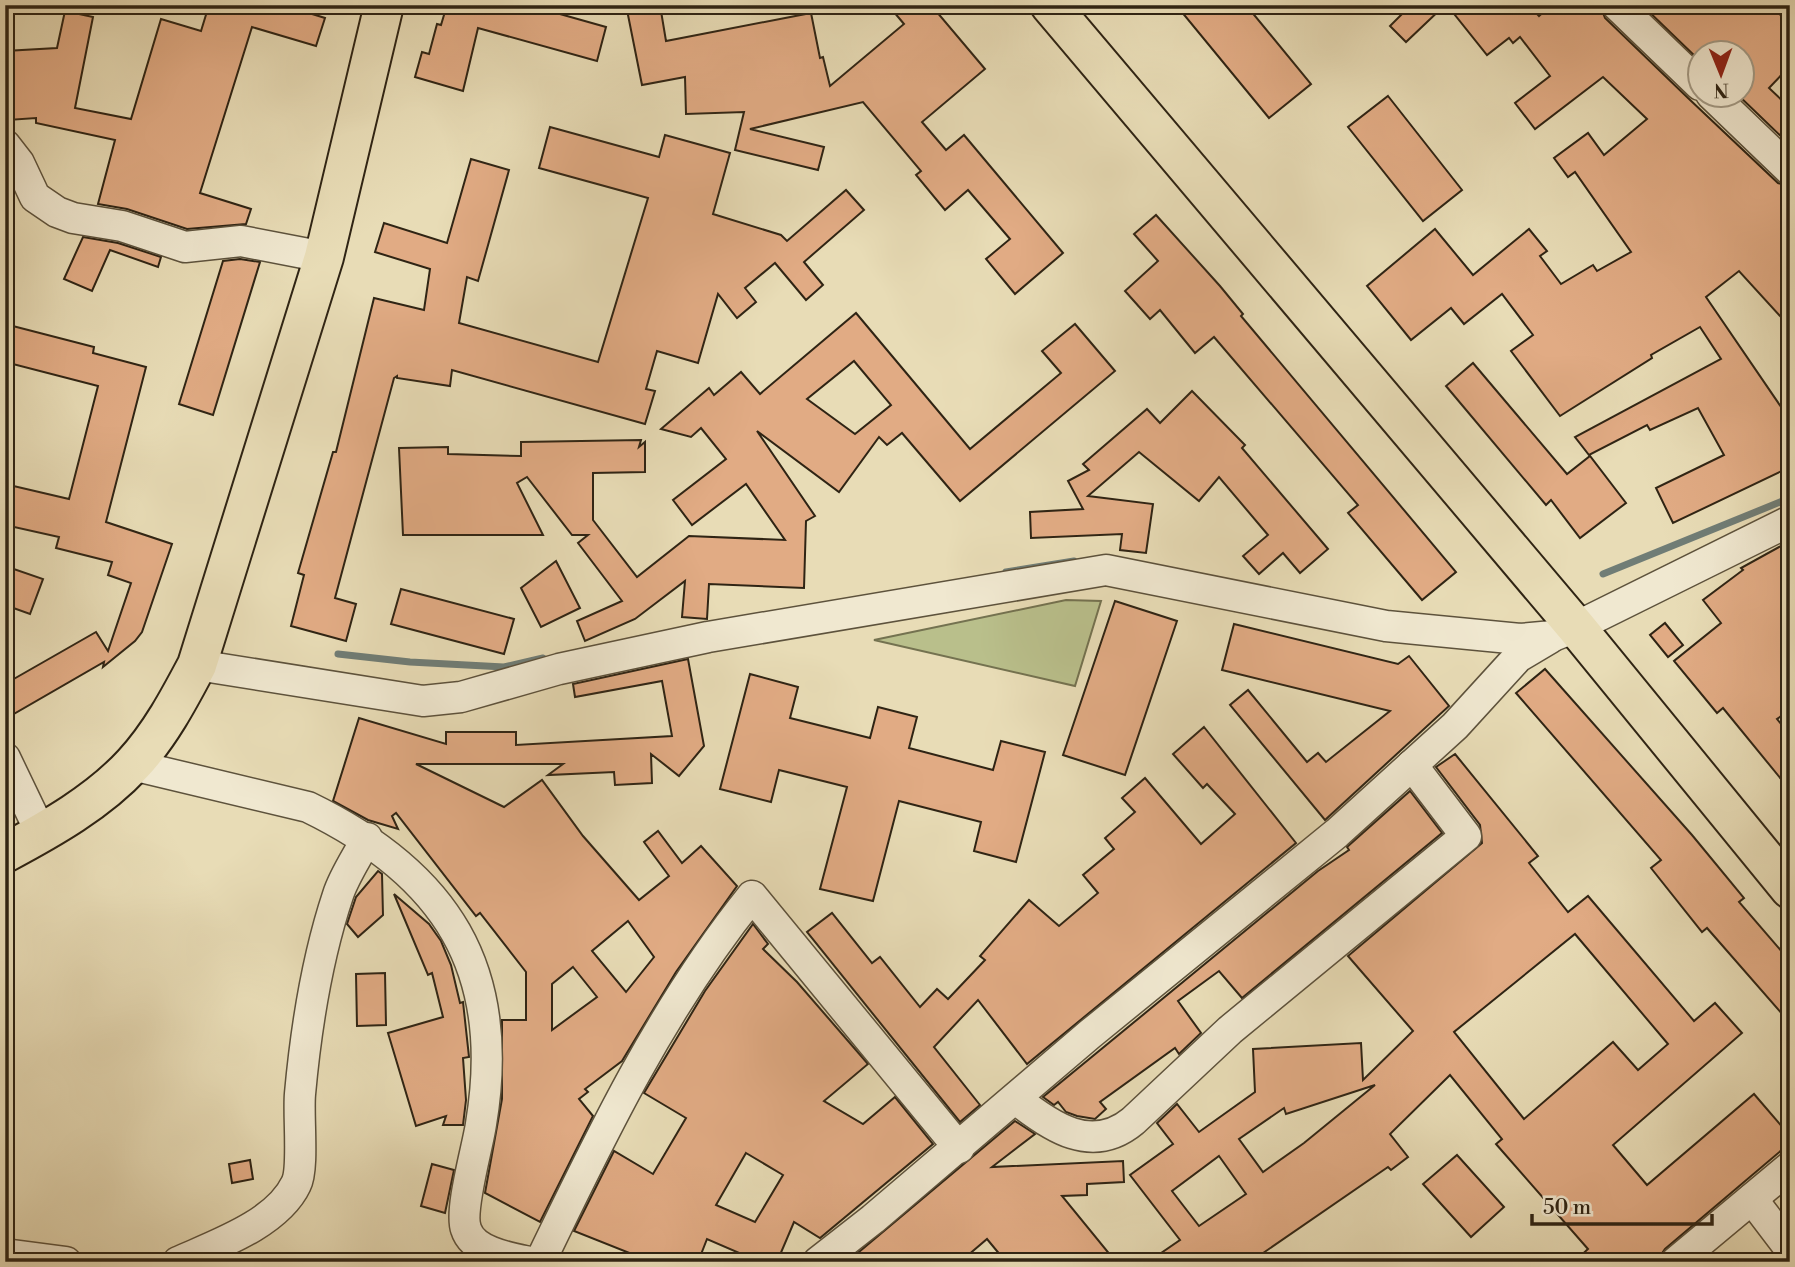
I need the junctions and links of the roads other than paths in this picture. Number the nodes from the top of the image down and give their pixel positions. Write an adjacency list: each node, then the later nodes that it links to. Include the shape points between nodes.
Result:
1 (384, 5): 8 (main road)
2 (1050, 5): 10 (main road)
3 (1617, 5): 4 (street)
4 (1686, 72)
5 (1726, 108): 7 (street)
6 (5, 145): 8 (street, via 35,197 73,218 122,226 185,247 241,241)
7 (1790, 170)
8 (324, 257): 11 (main road)
9 (1790, 521): 10 (street)
10 (1565, 632): 11 (street, via 1520,639 1386,626 1106,570 708,636 559,669 461,697 423,701); 14 (street, via 1518,657); 18 (main road)
11 (197, 665): 13 (main road, via 168,718)
12 (5, 758): 15 (street)
13 (132, 765): 15 (main road); 16 (street, via 308,807)
14 (1412, 765): 19 (street, via 1337,833); 19 (street, via 1466,836 1230,1030 1133,1121 1120,1131 1084,1137 1038,1116)
15 (41, 833): 17 (main road)
16 (367, 838): 26 (street, via 338,893 314,995 299,1100 298,1182 282,1205 255,1224); 27 (street, via 398,863 450,920 474,970 485,1011 487,1083 466,1229 477,1243 497,1254)
17 (5, 853)
18 (1790, 889)
19 (1016, 1098): 20 (street)
20 (959, 1148): 28 (street, via 752,896 691,978 594,1148); 29 (street)
21 (1790, 1167): 22 (street)
22 (1752, 1199): 23 (street); 30 (street)
23 (1790, 1249)
24 (5, 1254): 25 (street)
25 (66, 1262)
26 (178, 1262)
27 (530, 1262)
28 (540, 1262)
29 (818, 1262)
30 (1676, 1262)

